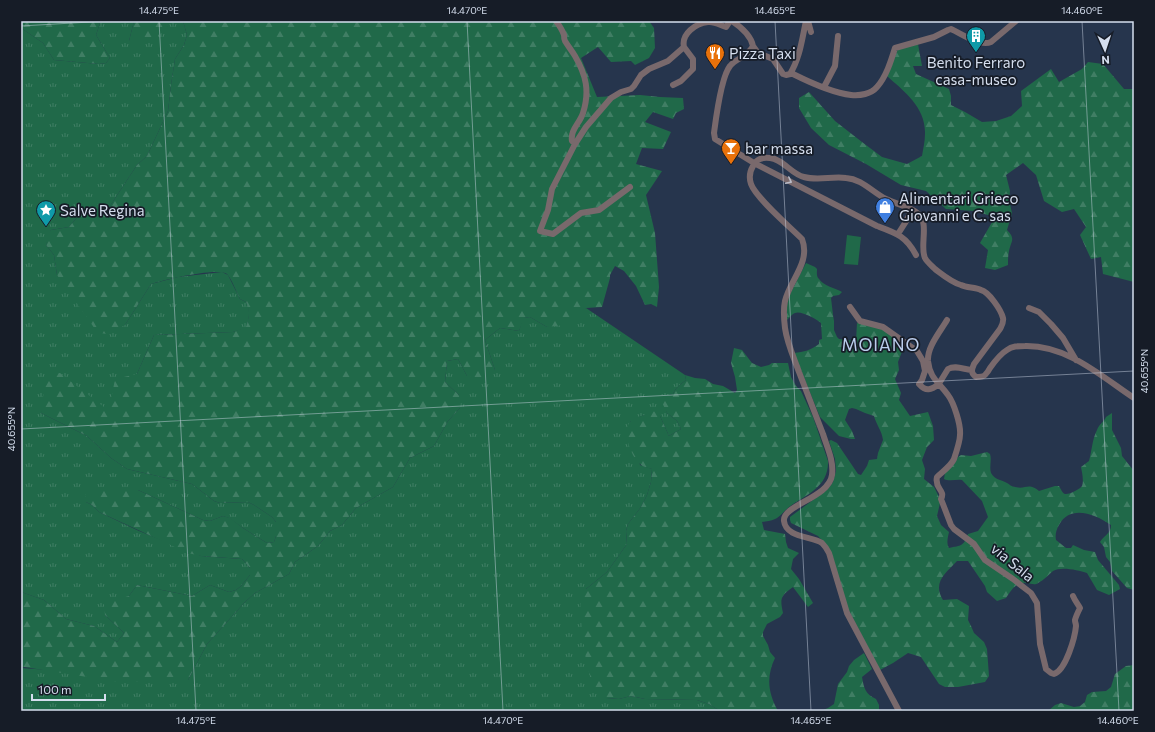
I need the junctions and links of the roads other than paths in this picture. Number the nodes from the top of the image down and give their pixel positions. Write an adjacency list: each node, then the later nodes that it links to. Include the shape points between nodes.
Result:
1 (556, 21): 13 (street, via 580,65 586,85 583,114 572,134 572,141)
2 (731, 21): 5 (street); 9 (street, via 726,27 707,22 689,30)
3 (807, 21): 6 (street); 10 (street, via 801,47)
4 (1016, 21): 12 (street, via 987,44 951,29 934,37 895,48 883,78 868,94 852,96)
5 (740, 23): 8 (street)
6 (811, 32)
7 (838, 36): 12 (street, via 835,66)
8 (753, 46): 10 (street, via 758,53 773,59 783,74); 14 (street, via 751,51 728,69 714,133 715,139)
9 (684, 47): 11 (street, via 693,59 694,69); 13 (street, via 668,60 641,75 631,89 610,98)
10 (790, 74): 12 (street)
11 (673, 85)
12 (824, 87)
13 (575, 144): 15 (street, via 552,189 540,231 553,234 581,213 599,210)
14 (754, 163): 16 (street, via 759,159 772,158 804,177 856,180 887,200); 17 (street, one-way to 17, via 877,226); 27 (street, via 750,177 755,191 802,239 805,246 799,269 785,302 786,330 789,345 832,464 829,483 817,495 790,510 784,522 792,532 825,546 847,613)
15 (630, 187)
16 (912, 210): 17 (street); 23 (street, via 922,220 925,259 961,286 982,290 990,295 1003,317 1000,329)
17 (898, 234): 18 (street, via 906,240)
18 (916, 255)
19 (850, 307): 24 (street, via 860,321 883,327 917,351 926,371 919,384 923,388 934,388)
20 (1029, 308): 22 (street, via 1039,312 1055,328)
21 (947, 320): 24 (street, via 930,350 928,360 932,376)
22 (1076, 360): 23 (street, via 1065,354 1039,347 1016,346 1009,348 994,362 985,376 976,378); 25 (street)
23 (971, 370): 24 (street, via 950,368)
24 (939, 383): 26 (street, via Sala, via 950,397 960,428 953,460 936,480 942,493 942,503 954,529 974,544 985,560 1031,593 1037,603 1040,644 1046,668 1054,674 1065,662 1076,626 1075,620 1080,608)
25 (1134, 398)
26 (1073, 596)
27 (899, 711)

